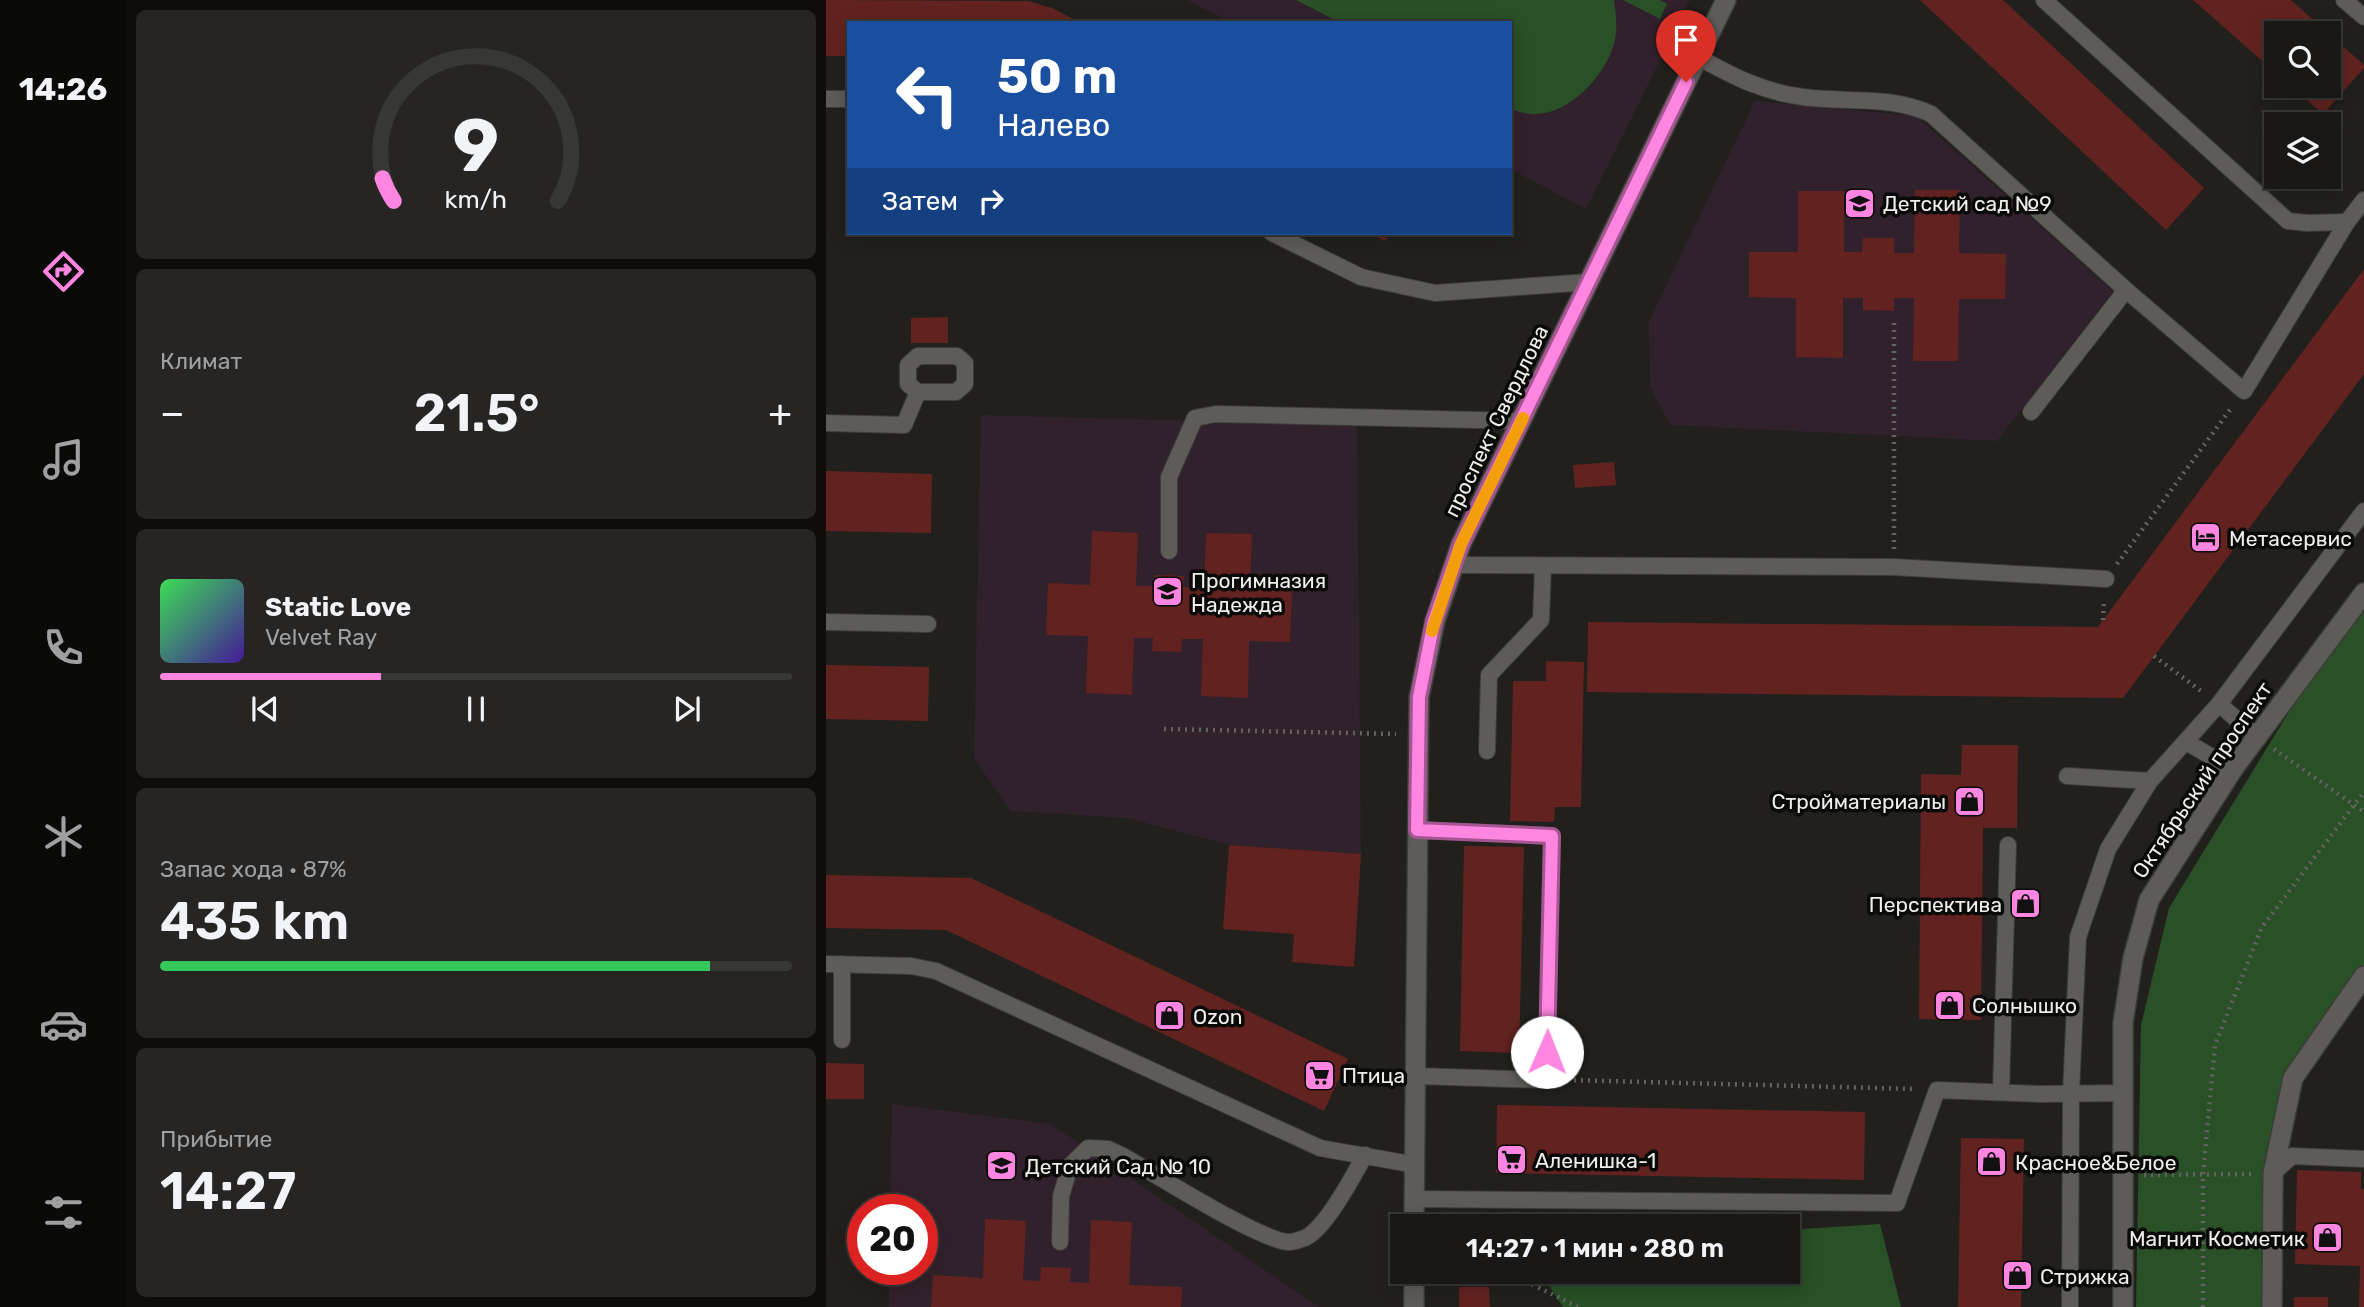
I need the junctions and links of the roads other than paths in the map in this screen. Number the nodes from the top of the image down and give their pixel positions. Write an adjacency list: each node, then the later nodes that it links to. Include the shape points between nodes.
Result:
1 (1726, 0): 5 (street, проспект Свердлова)
2 (2044, 0): 9 (lane, via 2288,221)
3 (2344, 0): 4 (lane)
4 (2364, 17)
5 (1698, 57): 11 (street, проспект Свердлова); 12 (lane, via 1767,91 1885,101 1931,114)
6 (826, 99): 7 (lane)
7 (847, 99)
8 (2364, 200): 9 (lane)
9 (2347, 222): 12 (lane, via 2244,391)
10 (1276, 235): 11 (lane, via 1360,277 1436,293)
11 (1589, 282): 15 (street, проспект Свердлова)
12 (2126, 290): 14 (lane)
13 (918, 392): 16 (lane, via 904,425)
14 (2031, 412)
15 (1522, 421): 18 (lane, via 1195,418 1169,477); 19 (street, проспект Свердлова)
16 (826, 423)
17 (2364, 511): 25 (lane)
18 (1169, 551)
19 (1454, 565): 20 (lane); 32 (street, проспект Свердлова, via 1434,621 1419,697)
20 (1543, 566): 21 (lane, via 1894,567); 28 (lane, via 1541,620 1489,675)
21 (2106, 579)
22 (2364, 593): 26 (street, Октябрьский проспект)
23 (826, 622): 24 (lane)
24 (928, 624)
25 (2219, 704): 26 (lane); 27 (lane)
26 (2256, 736): 29 (street, Октябрьский проспект)
27 (2186, 742): 29 (lane); 31 (lane)
28 (1487, 751)
29 (2233, 769): 40 (street, Октябрьский проспект, via 2149,900 2133,958 2123,1023)
30 (2067, 776): 31 (lane)
31 (2150, 781): 39 (lane, via 2108,849 2078,937)
32 (1417, 830): 37 (street, проспект Свердлова); 37 (lane, via 1552,836 1546,1080)
33 (2008, 845): 38 (lane)
34 (834, 964): 36 (lane); 41 (lane, via 936,971 1320,1148)
35 (2364, 976): 44 (street, via 2293,1077)
36 (842, 1040)
37 (1417, 1076): 43 (street, проспект Свердлова)
38 (2001, 1091): 39 (lane); 45 (lane, via 1937,1090 1897,1203)
39 (2071, 1093): 40 (lane); 50 (lane)
40 (2123, 1093): 51 (street, Октябрьский проспект)
41 (1365, 1155): 43 (lane); 47 (lane, via 1321,1223 1306,1237 1288,1242 1256,1231 1123,1156 1088,1148 1070,1166 1064,1186)
42 (2364, 1159): 44 (lane, via 2292,1156)
43 (1416, 1165): 45 (street, проспект Свердлова)
44 (2273, 1173): 52 (street)
45 (1414, 1199): 46 (street, проспект Свердлова)
46 (1414, 1214)
47 (1060, 1242)
48 (1414, 1284): 49 (street)
49 (1414, 1307)
50 (2070, 1307)
51 (2123, 1307)
52 (2272, 1307)

